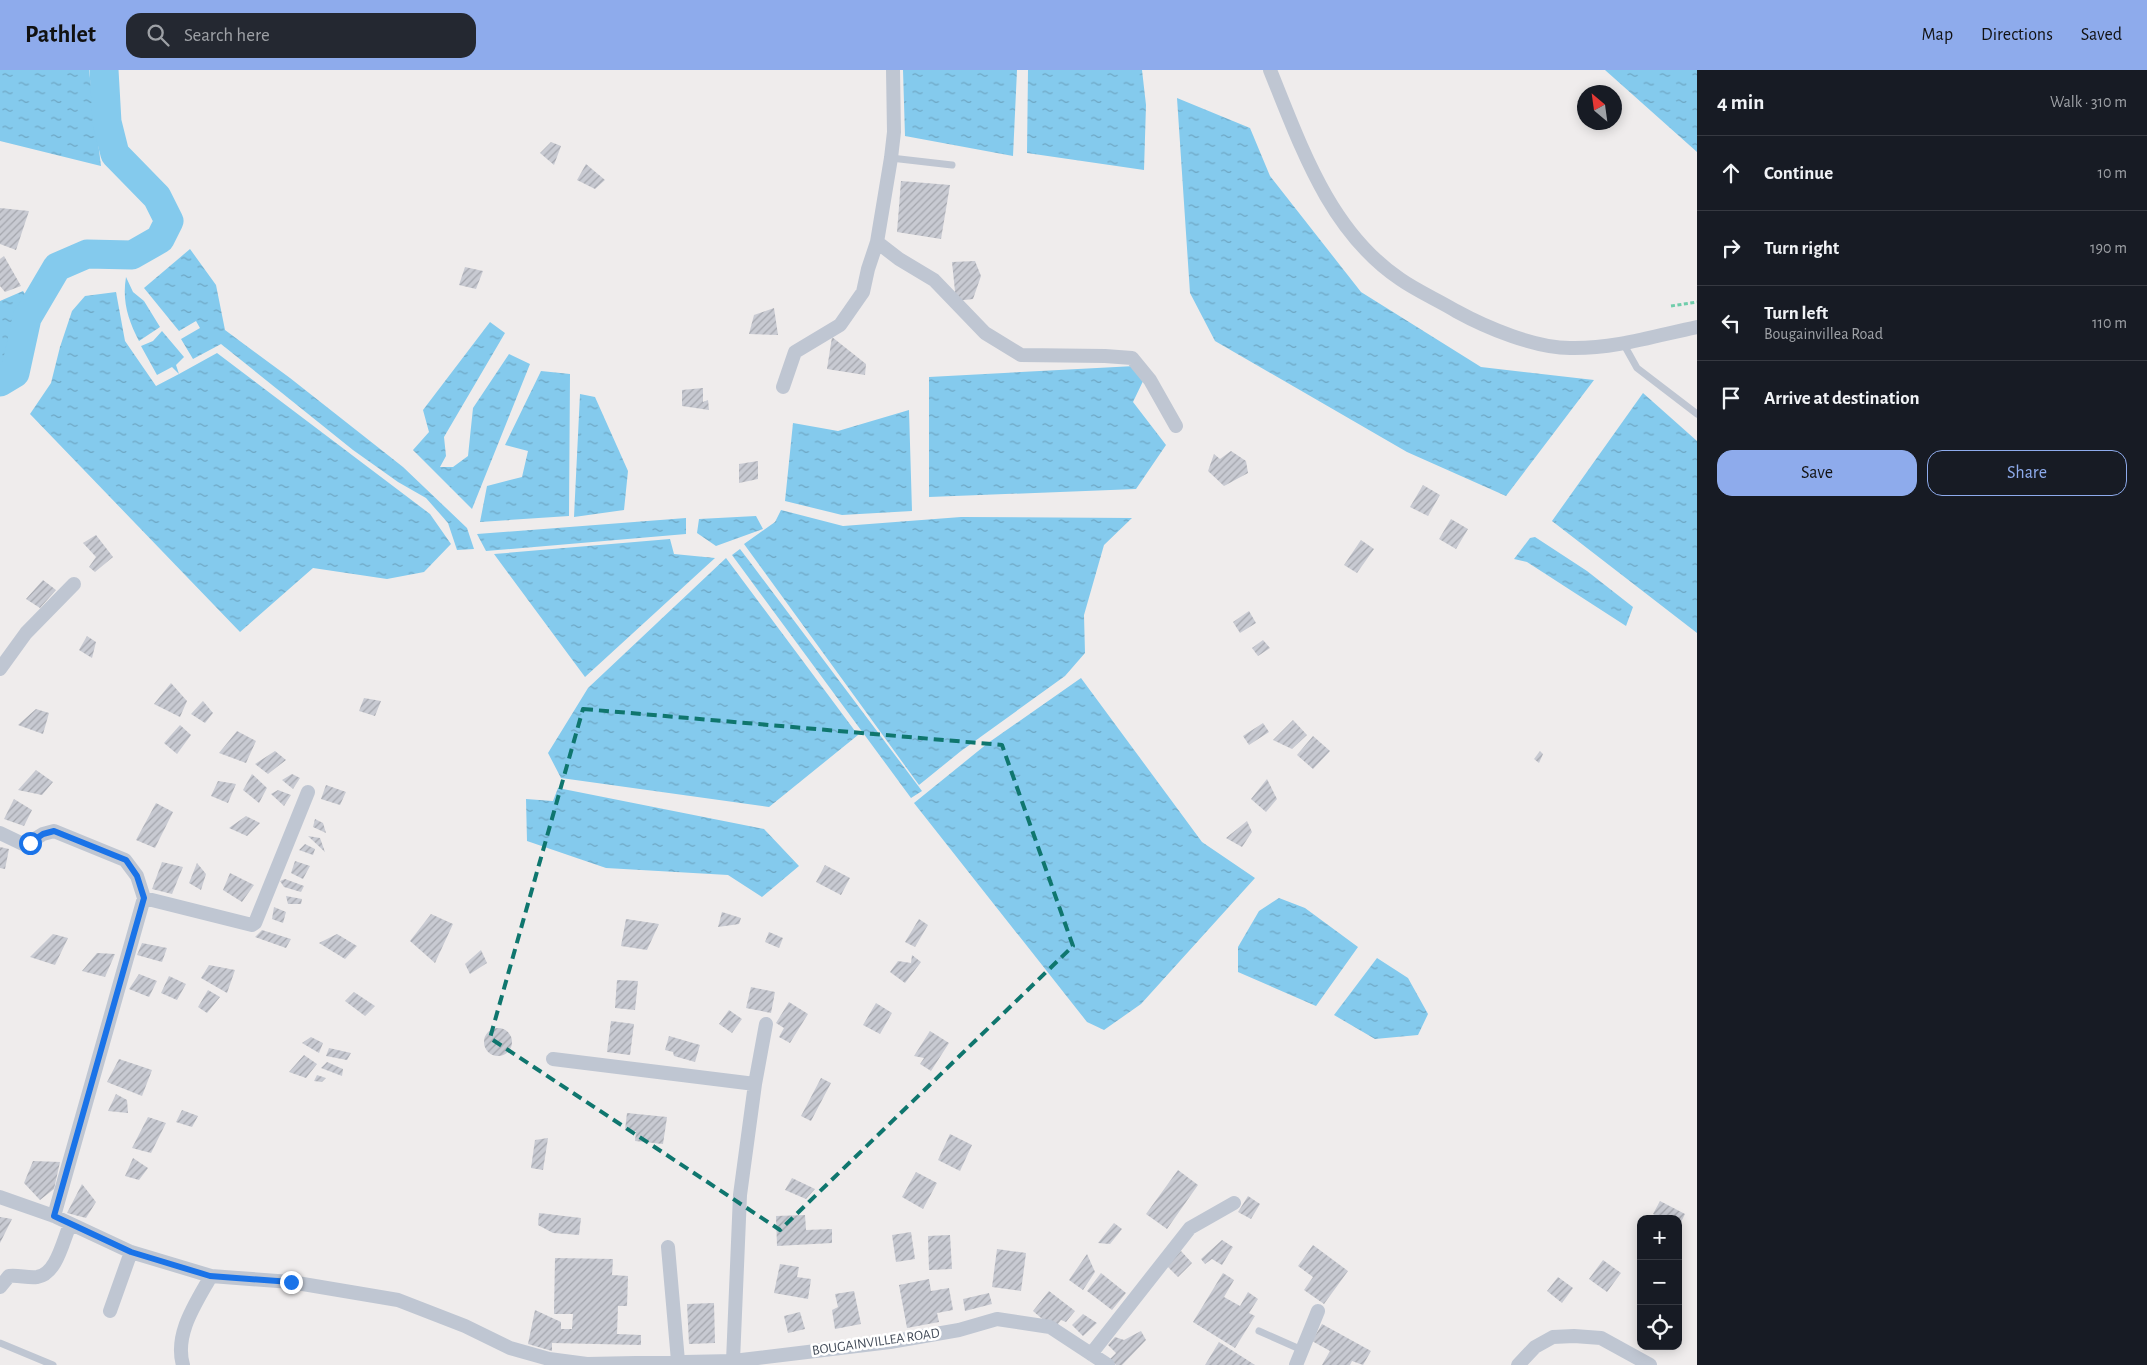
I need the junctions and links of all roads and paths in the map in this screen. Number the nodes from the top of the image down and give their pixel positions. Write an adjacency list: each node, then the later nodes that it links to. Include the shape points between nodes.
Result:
1 (893, 70): 3 (street)
2 (1270, 70): 9 (street, via 1309,165 1328,201 1374,258 1400,280 1480,324 1529,341 1568,348 1602,348)
3 (891, 158): 4 (lane); 5 (street)
4 (952, 166)
5 (877, 242): 10 (street, via 863,292 840,325 795,352); 12 (street, via 934,280 984,333 1021,355 1132,358 1150,380)
6 (1697, 302): 7 (path)
7 (1671, 306)
8 (1697, 327): 9 (street)
9 (1623, 343): 11 (lane, via 1637,368)
10 (783, 387)
11 (1697, 414)
12 (1176, 426)
13 (74, 584): 14 (street, via 26,633)
14 (0, 668)
15 (308, 792): 17 (street, via 252,925)
16 (0, 834): 17 (street, via 25,845 54,831 126,860 137,876)
17 (144, 898): 23 (street)
18 (766, 1024): 20 (street)
19 (553, 1059): 20 (street)
20 (755, 1084): 36 (street, via 740,1195)
21 (0, 1197): 23 (street, BOUGAINVILLEA ROAD)
22 (1234, 1203): 34 (street, via 1190,1228)
23 (54, 1216): 24 (street, BOUGAINVILLEA ROAD)
24 (70, 1225): 26 (street, BOUGAINVILLEA ROAD); 28 (street, via 53,1266 44,1275 9,1276)
25 (668, 1247): 35 (street)
26 (131, 1252): 27 (street, BOUGAINVILLEA ROAD); 29 (street)
27 (210, 1276): 35 (street, BOUGAINVILLEA ROAD, via 291,1282 398,1300 510,1348 549,1360 587,1364); 38 (street, via 181,1336)
28 (0, 1287)
29 (110, 1311)
30 (1318, 1311): 33 (street)
31 (1259, 1331): 33 (lane)
32 (0, 1343): 37 (lane)
33 (1302, 1350): 40 (street)
34 (1091, 1354): 36 (street, BOUGAINVILLEA ROAD, via 1050,1327 997,1319 959,1330 890,1342); 39 (street, BOUGAINVILLEA ROAD)
35 (678, 1361): 36 (street, BOUGAINVILLEA ROAD)
36 (733, 1361)
37 (52, 1365)
38 (182, 1365)
39 (1108, 1365)
40 (1296, 1365)
41 (1518, 1365): 42 (street, via 1535,1347 1553,1337 1574,1336 1602,1338)
42 (1650, 1365)

